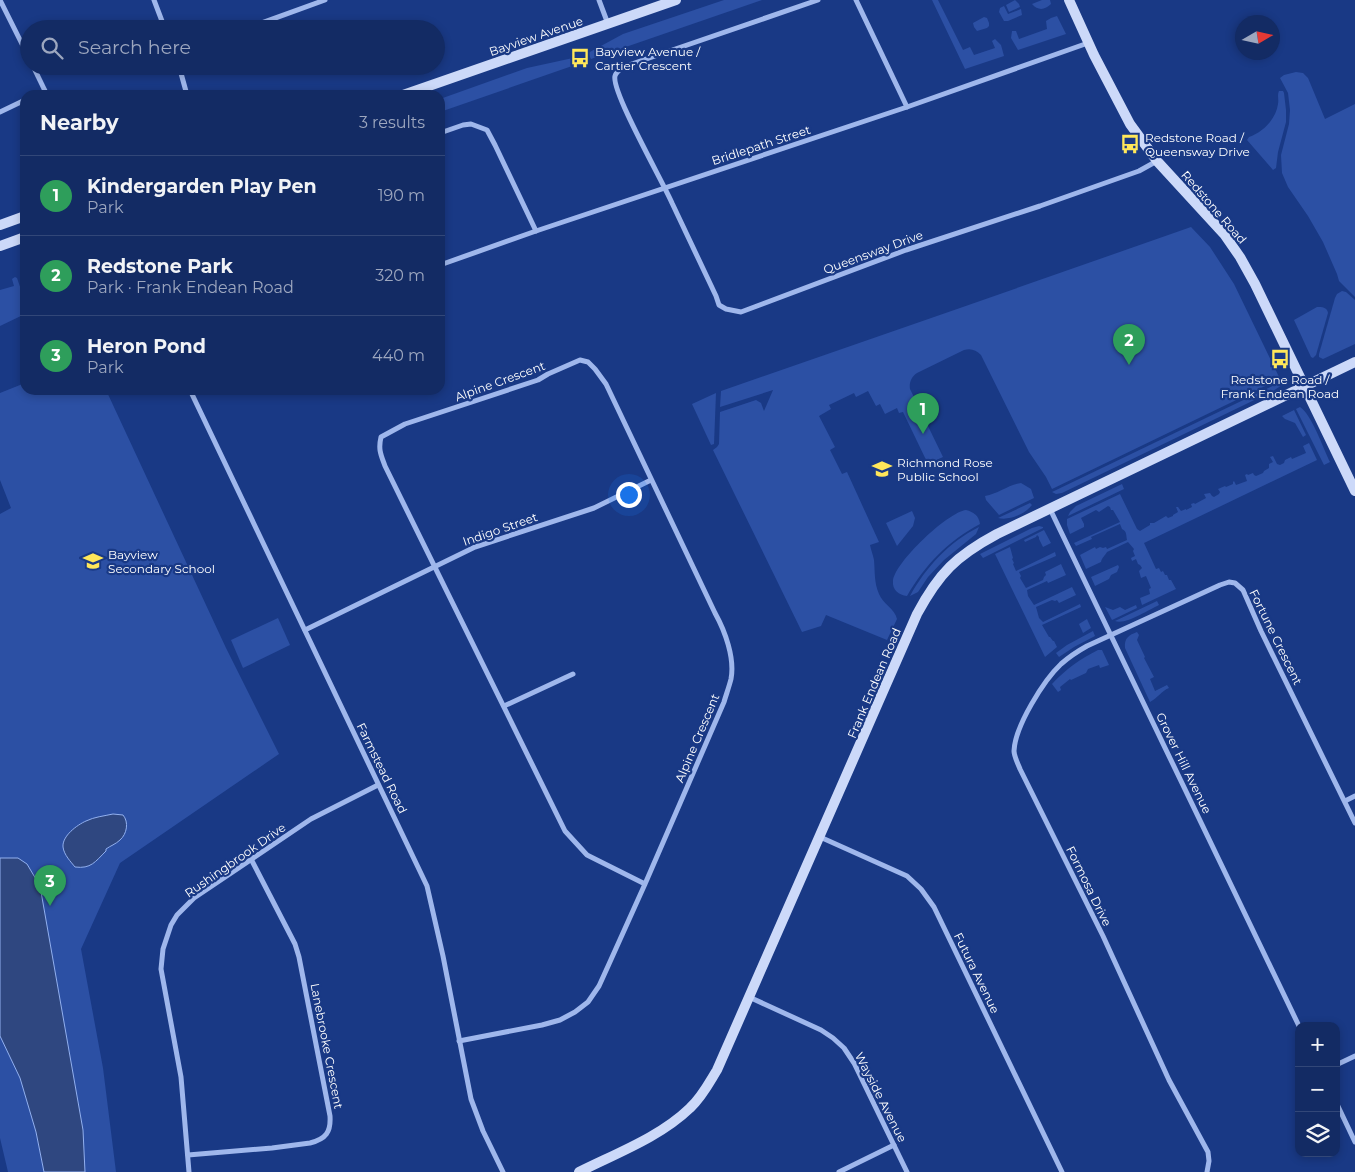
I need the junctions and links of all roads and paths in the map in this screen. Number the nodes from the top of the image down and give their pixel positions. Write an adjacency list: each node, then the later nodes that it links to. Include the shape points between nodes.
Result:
1 (0, 0): 14 (street)
2 (154, 0): 11 (street)
3 (305, 0): 10 (street)
4 (325, 0): 10 (street)
5 (599, 0): 13 (street)
6 (676, 0): 13 (street, Bayview Avenue)
7 (818, 0): 26 (street, Queensway Drive, via 623,67 617,73 615,86)
8 (856, 0): 22 (street)
9 (1068, 0): 15 (street, Redstone Road)
10 (307, 7): 12 (street)
11 (162, 20)
12 (270, 20)
13 (608, 24): 20 (street, Bayview Avenue)
14 (20, 40)
15 (1088, 43): 22 (street, Bridlepath Street); 25 (street, Redstone Road, via 1130,124)
16 (37, 75): 18 (street)
17 (181, 75): 19 (street)
18 (45, 90)
19 (186, 90)
20 (417, 90)
21 (20, 102): 23 (street)
22 (907, 107): 26 (street, Bridlepath Street)
23 (0, 112)
24 (445, 131): 29 (street, via 471,124 487,130)
25 (1157, 161): 26 (street, Queensway Drive, via 1139,171 906,250 740,312 719,305); 34 (street, Redstone Road, via 1224,234 1240,258)
26 (665, 188): 29 (street, Bridlepath Street)
27 (20, 218): 28 (street)
28 (0, 225)
29 (536, 231): 32 (street, Bridlepath Street)
30 (20, 239): 31 (street)
31 (0, 246)
32 (445, 264)
33 (1355, 362): 34 (street, Frank Endean Road)
34 (1304, 386): 37 (street, Redstone Road); 38 (street, Frank Endean Road)
35 (192, 395): 40 (street, Farmstead Road)
36 (651, 480): 39 (street, Indigo Street, via 594,508 475,547); 39 (street, Alpine Crescent, via 606,384 596,369 580,360 538,380 405,424 381,437 380,454); 50 (street, Alpine Crescent, via 723,628 732,677)
37 (1355, 491)
38 (1050, 509): 41 (street, Grover Hill Avenue); 48 (street, Frank Endean Road, via 980,543 950,566 937,581 917,614)
39 (434, 566): 40 (street, Indigo Street); 43 (street, Alpine Crescent)
40 (305, 630): 44 (street, Farmstead Road)
41 (1112, 636): 46 (street, Fortune Crescent, via 1220,585 1236,583 1243,590); 52 (street, Grover Hill Avenue); 66 (street, Formosa Drive, via 1087,646 1061,664 1024,720 1014,752 1169,1080 1208,1152)
42 (573, 674): 43 (street)
43 (504, 706): 50 (street, Alpine Crescent, via 565,831 587,855)
44 (378, 784): 49 (street, Rushingbrook Drive, via 311,819); 53 (street, Farmstead Road, via 427,886)
45 (1355, 796): 46 (street)
46 (1345, 801): 47 (street, Fortune Crescent)
47 (1355, 823)
48 (820, 836): 51 (street, Frank Endean Road); 65 (street, Futura Avenue, via 907,876 934,906)
49 (252, 860): 59 (street, Rushingbrook Drive, via 185,906 177,915 163,949 162,980 181,1077); 59 (street, Lanebrooke Crescent, via 299,957 331,1128 316,1142)
50 (645, 884): 53 (street, Alpine Crescent, via 599,986 588,1002 560,1020)
51 (749, 997): 58 (street, Wayside Avenue, via 821,1030 844,1048); 62 (street, Frank Endean Road, via 717,1070 690,1108 659,1132)
52 (1297, 1022)
53 (459, 1041): 61 (street, Farmstead Road, via 470,1099)
54 (1355, 1056): 55 (street)
55 (1340, 1064)
56 (1340, 1110): 57 (street)
57 (1355, 1142)
58 (894, 1145): 63 (street); 64 (street, Wayside Avenue)
59 (188, 1155): 60 (street, Rushingbrook Drive)
60 (189, 1172)
61 (503, 1172)
62 (579, 1172)
63 (840, 1172)
64 (907, 1172)
65 (1062, 1172)
66 (1207, 1172)

